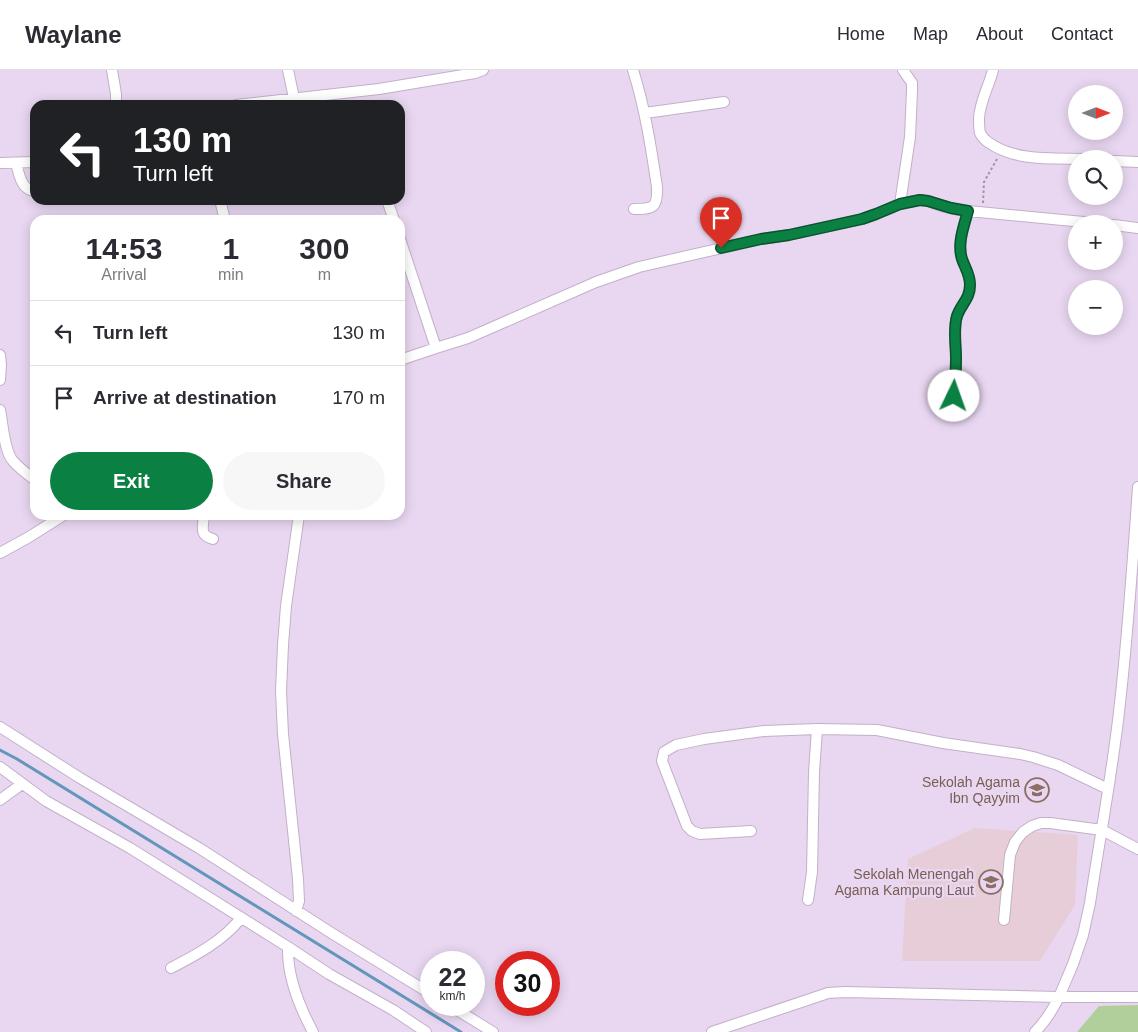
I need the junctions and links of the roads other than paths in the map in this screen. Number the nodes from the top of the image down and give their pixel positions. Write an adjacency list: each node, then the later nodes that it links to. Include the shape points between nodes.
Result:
1 (112, 70): 8 (street)
2 (288, 70): 7 (street)
3 (483, 70): 7 (street, via 414,84)
4 (633, 70): 11 (street)
5 (903, 70): 19 (street, via 912,84 912,91 910,137)
6 (993, 70): 12 (street, via 979,117 980,134 984,140 1019,155)
7 (294, 98): 9 (street)
8 (116, 100)
9 (277, 100)
10 (724, 102): 11 (street)
11 (645, 113): 20 (street, via 658,195 651,208)
12 (1068, 158)
13 (1123, 161): 15 (street)
14 (30, 162): 17 (street)
15 (1138, 162)
16 (0, 163): 17 (street)
17 (16, 163): 18 (street, via 25,188)
18 (30, 190)
19 (900, 204): 21 (street, via 925,200); 26 (street, via 862,219 619,273 468,338)
20 (634, 208)
21 (973, 211): 22 (street); 30 (street, via 960,246 970,285 969,294 957,316)
22 (1068, 220)
23 (1123, 226): 24 (street)
24 (1138, 228)
25 (405, 254): 26 (street)
26 (436, 348): 28 (street)
27 (0, 355): 29 (street)
28 (405, 358)
29 (0, 380)
30 (954, 396)
31 (0, 410): 32 (street, via 10,457)
32 (30, 476)
33 (1138, 487): 34 (street)
34 (1137, 512): 44 (street, via 1121,695)
35 (56, 520): 39 (street)
36 (204, 520): 38 (street, via 204,534)
37 (298, 520): 50 (street, via 286,606 282,691 283,734 298,879)
38 (213, 539)
39 (0, 553)
40 (0, 727): 50 (street)
41 (817, 729): 44 (street, via 877,730 1020,754 1058,765); 46 (street, via 764,731 704,739 676,745 664,752 662,761 687,826 692,831 700,834); 49 (street, via 812,872)
42 (0, 767): 43 (street)
43 (22, 784): 45 (street); 51 (street)
44 (1108, 789): 47 (street)
45 (0, 800)
46 (751, 830)
47 (1102, 830): 48 (street); 52 (street, via 1041,823 1024,832 1010,855); 56 (street, via 1083,935)
48 (1138, 849)
49 (808, 900)
50 (296, 911): 55 (street)
51 (241, 918): 53 (street); 54 (street, via 212,944)
52 (1004, 920)
53 (288, 947): 59 (street, via 295,992); 60 (street)
54 (171, 968)
55 (420, 987)
56 (1061, 992): 57 (street); 62 (street, via 828,993); 63 (street, via 1050,1015)
57 (1138, 997)
58 (467, 1016): 61 (street)
59 (313, 1032)
60 (426, 1032)
61 (494, 1032)
62 (712, 1032)
63 (1035, 1032)

